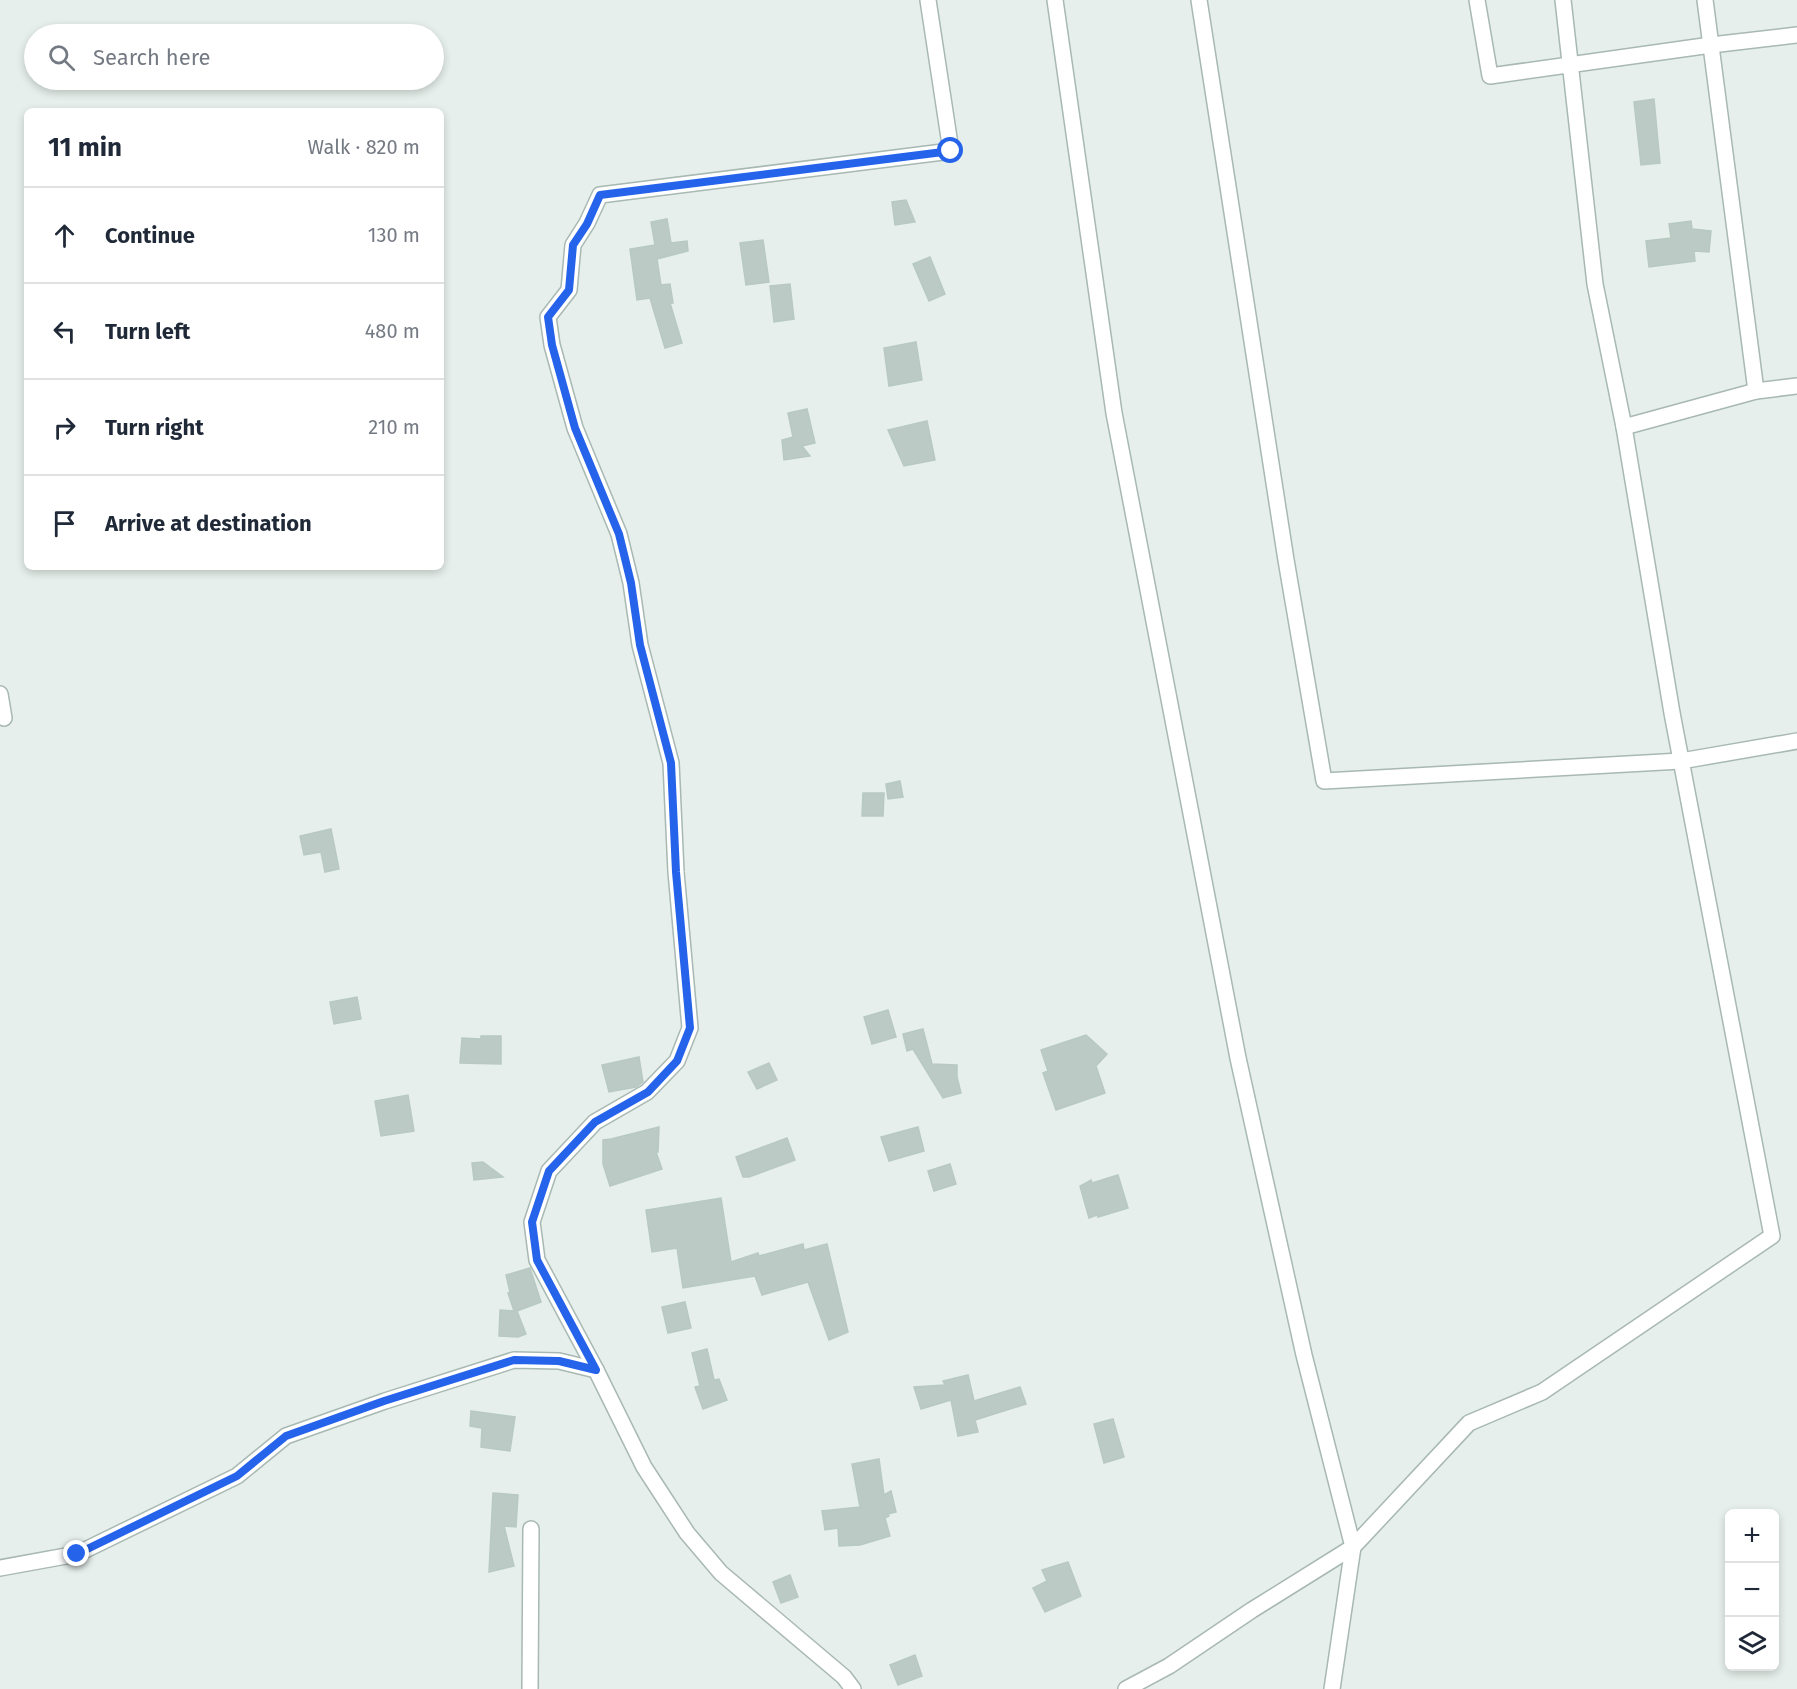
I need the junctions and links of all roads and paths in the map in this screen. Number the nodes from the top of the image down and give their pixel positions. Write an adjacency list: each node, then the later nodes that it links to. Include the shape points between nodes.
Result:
1 (928, 0): 17 (street, via 951,151 600,195 573,245 569,290 548,317 575,428 619,534 640,645 671,763 690,1028 677,1061 648,1092 595,1122 549,1171 532,1222 537,1260)
2 (1055, 0): 19 (street, via 1116,425 1241,1070 1304,1355)
3 (1199, 0): 16 (street, via 1324,781)
4 (1477, 0): 9 (street, via 1490,76)
5 (1563, 0): 9 (street)
6 (1705, 0): 8 (street)
7 (1797, 35): 8 (street)
8 (1711, 45): 9 (street); 11 (street)
9 (1570, 65): 12 (street, via 1595,284)
10 (1797, 386): 11 (street)
11 (1756, 391): 12 (street)
12 (1624, 427): 16 (street)
13 (0, 694): 14 (street)
14 (4, 718)
15 (1797, 741): 16 (street)
16 (1681, 761): 19 (street, via 1772,1236 1542,1392 1469,1423)
17 (596, 1370): 20 (street, via 559,1361 514,1360 384,1401 286,1436 237,1476 77,1554); 22 (street, via 644,1467 687,1533 721,1573 844,1677)
18 (531, 1529): 21 (street)
19 (1353, 1547): 23 (street, via 1169,1666); 24 (street)
20 (0, 1568)
21 (530, 1689)
22 (853, 1689)
23 (1126, 1689)
24 (1332, 1689)

